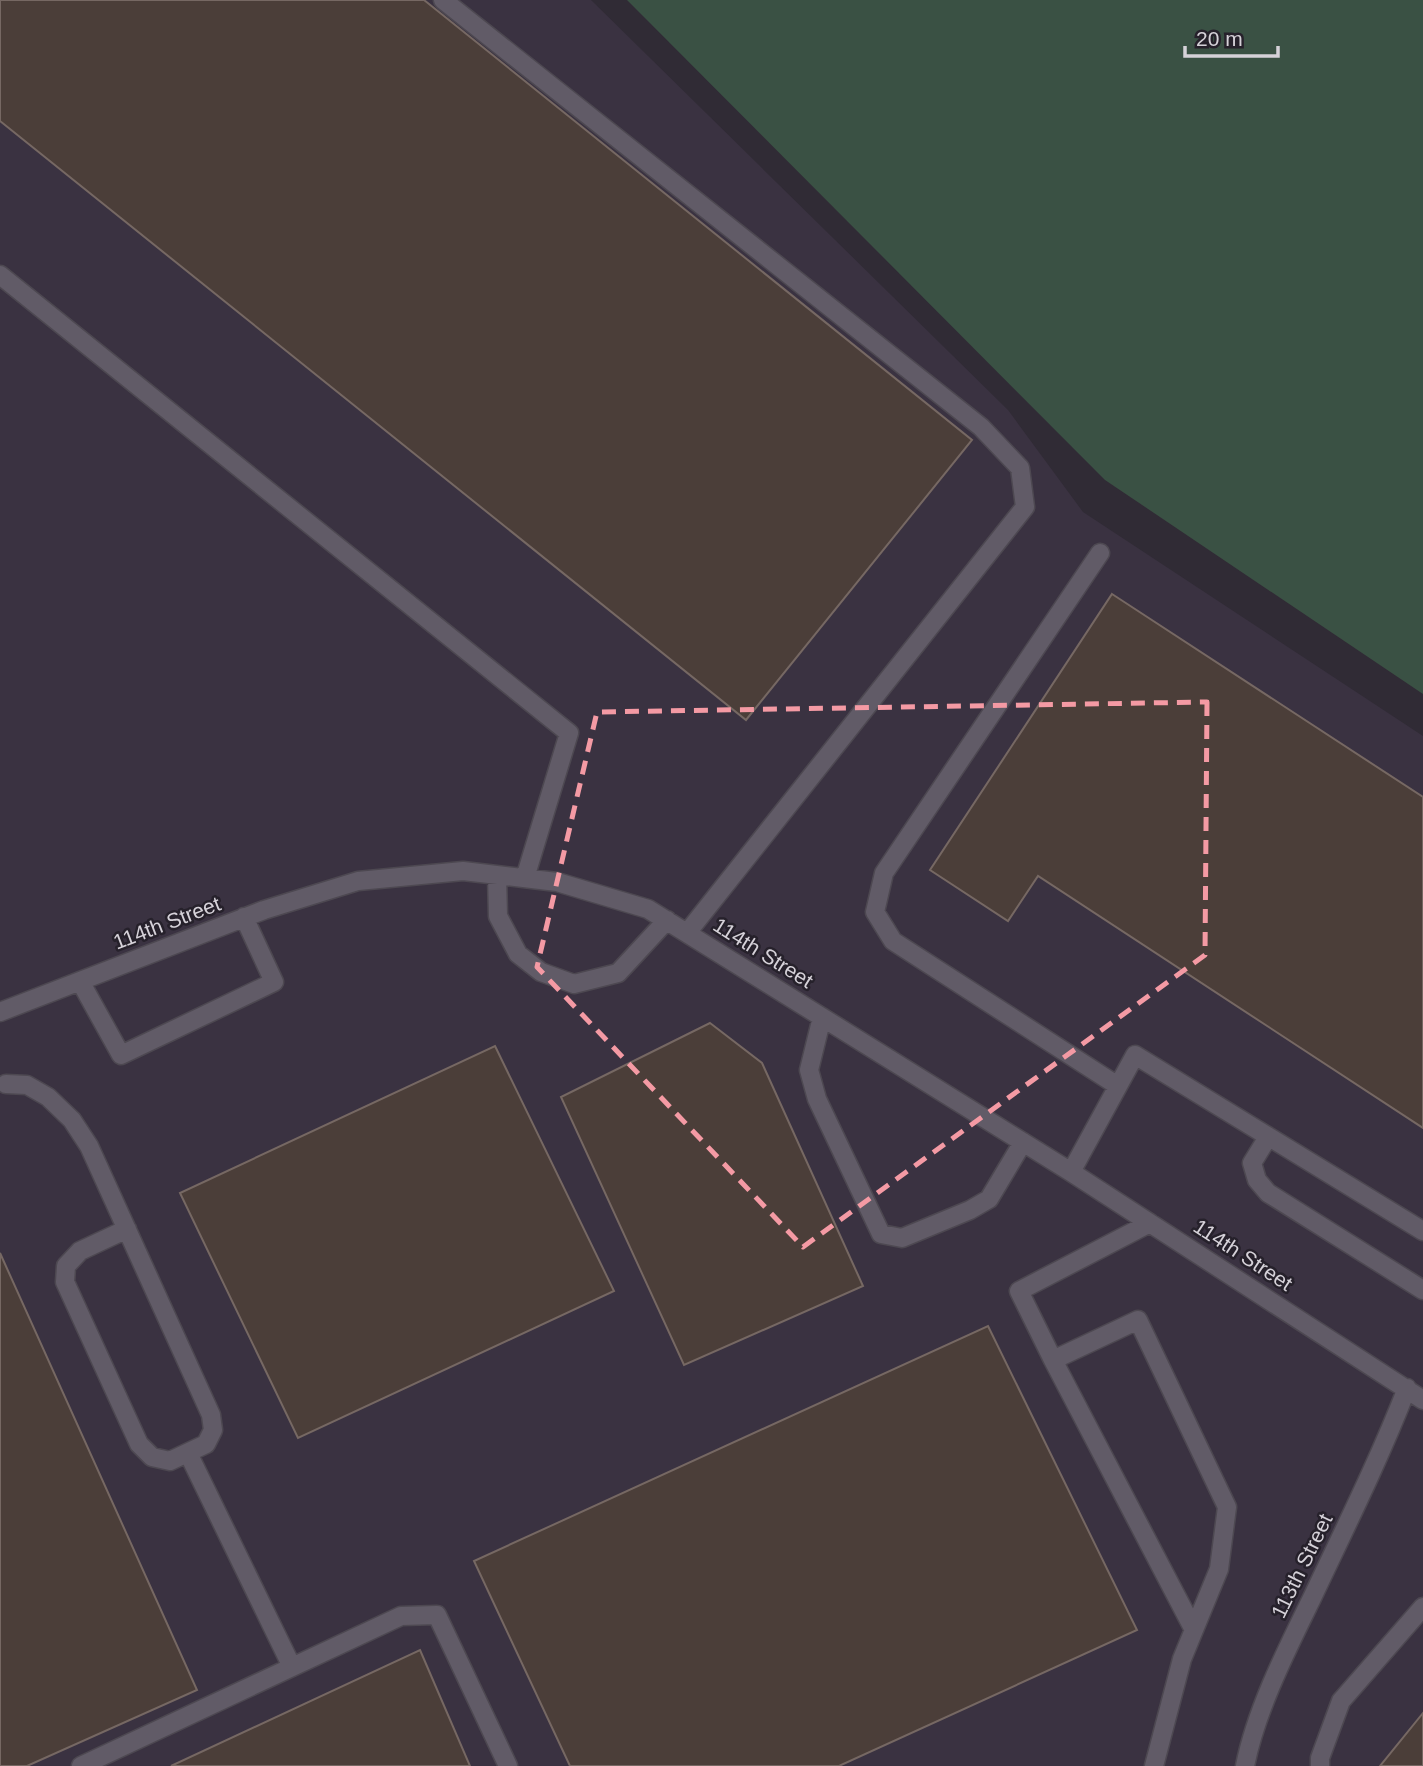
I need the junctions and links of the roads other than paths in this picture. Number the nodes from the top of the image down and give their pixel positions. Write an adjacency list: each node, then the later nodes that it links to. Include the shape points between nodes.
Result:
1 (443, 0): 8 (street, via 981,427 1020,468 1025,507)
2 (0, 275): 5 (street, via 569,733)
3 (1100, 553): 13 (street, via 884,873 875,912 893,941)
4 (496, 875): 5 (street, 114th Street); 6 (street, 114th Street, via 463,871 358,881); 7 (street, via 498,916 518,954 541,972 574,984 618,973)
5 (525, 878): 7 (street, 114th Street, via 557,882 648,908)
6 (244, 917): 9 (street, 114th Street); 9 (street, via 274,982 121,1055)
7 (667, 920): 8 (street, 114th Street)
8 (687, 933): 11 (street, 114th Street)
9 (80, 981): 10 (street, 114th Street)
10 (0, 1012)
11 (822, 1017): 15 (street, 114th Street); 15 (street, via 809,1070 817,1099 881,1234 901,1238 989,1199)
12 (2, 1081): 18 (street, via 27,1085 72,1120)
13 (1118, 1086): 14 (street, via 1135,1055); 16 (street)
14 (1268, 1137): 19 (street); 20 (street, via 1252,1163 1268,1193)
15 (1023, 1142): 16 (street, 114th Street)
16 (1071, 1172): 17 (street, 114th Street)
17 (1150, 1223): 21 (street, via 1018,1291); 22 (street, 114th Street)
18 (128, 1229): 24 (street, via 211,1415 213,1430 206,1444); 24 (street, via 80,1251 66,1266 65,1282 139,1444 152,1457 170,1461)
19 (1423, 1231)
20 (1423, 1290)
21 (1053, 1360): 26 (street); 26 (street, via 1138,1320 1227,1507 1219,1569)
22 (1407, 1388): 23 (street, 114th Street); 31 (street, 113th Street, via 1381,1455 1283,1657)
23 (1423, 1400)
24 (188, 1453): 27 (street)
25 (1423, 1607): 32 (street, via 1341,1701)
26 (1194, 1630): 30 (street)
27 (292, 1667): 28 (street); 29 (street, via 401,1616 437,1615)
28 (81, 1766)
29 (508, 1766)
30 (1154, 1766)
31 (1245, 1766)
32 (1320, 1766)

